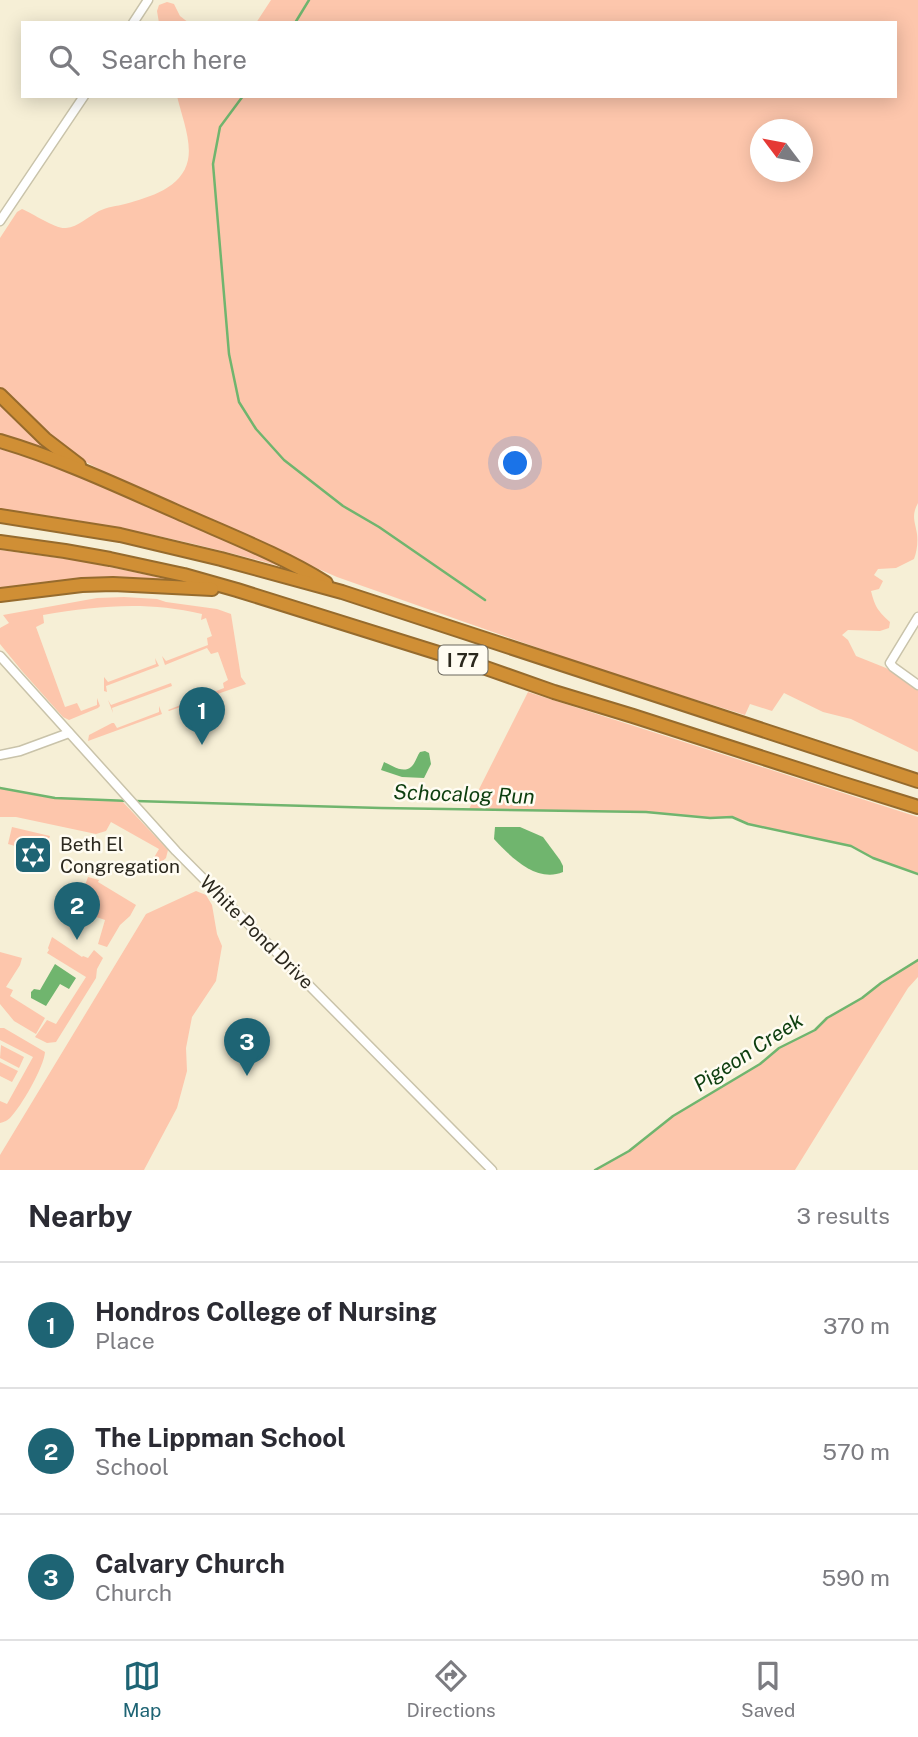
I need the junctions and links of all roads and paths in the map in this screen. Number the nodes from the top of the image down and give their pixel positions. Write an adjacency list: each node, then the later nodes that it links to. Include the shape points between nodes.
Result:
1 (148, 0): 2 (street)
2 (134, 21)
3 (83, 98): 4 (street)
4 (0, 221)
5 (0, 395): 7 (highway)
6 (0, 441): 7 (highway)
7 (90, 474): 11 (highway, via 289,562)
8 (0, 516): 11 (highway, I 77, via 120,535)
9 (0, 542): 10 (highway, I 77, via 110,559)
10 (237, 590): 12 (highway, via 113,584); 19 (highway, I 77)
11 (342, 592): 18 (highway, I 77)
12 (0, 596)
13 (918, 617): 15 (street, via 890,663)
14 (0, 656): 16 (street, White Pond Drive)
15 (918, 685)
16 (69, 733): 17 (street); 20 (street, White Pond Drive, via 176,851)
17 (0, 755)
18 (918, 780)
19 (918, 807)
20 (492, 1170)

